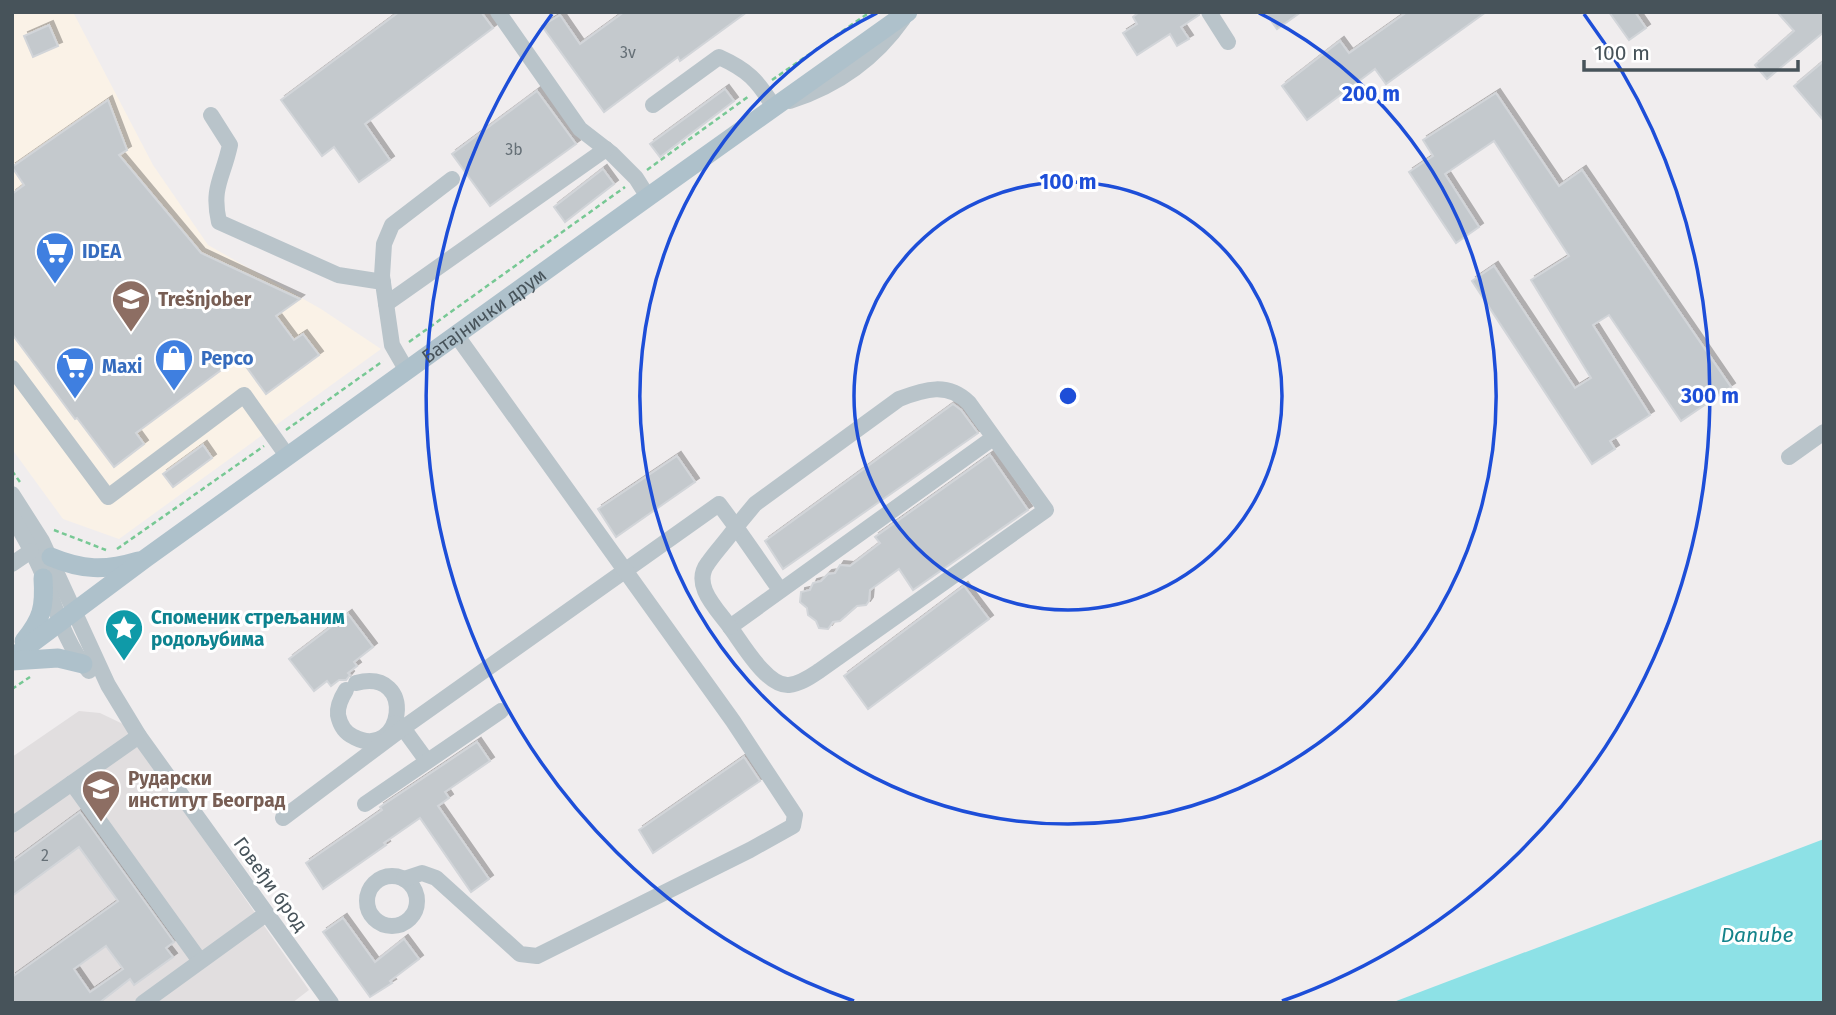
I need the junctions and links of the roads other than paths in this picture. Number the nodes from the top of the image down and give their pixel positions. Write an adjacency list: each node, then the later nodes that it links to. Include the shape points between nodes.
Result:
1 (498, 12): 8 (street, via 580,129)
2 (908, 12): 6 (main road, Батајнички друм)
3 (1209, 12): 4 (street)
4 (1228, 42)
5 (653, 105): 6 (street, via 719,57 740,67)
6 (776, 106): 10 (main road, Батајнички друм)
7 (211, 115): 11 (street, via 230,145 214,202 219,222 338,275)
8 (606, 149): 10 (street); 12 (street)
9 (452, 179): 11 (street, via 392,225 384,244)
10 (648, 197): 13 (main road, Батајнички друм)
11 (383, 282): 12 (street)
12 (386, 304): 15 (street, via 392,345)
13 (457, 336): 15 (main road, Батајнички друм); 27 (street)
14 (12, 368): 18 (street, via 108,497 244,395)
15 (407, 371): 18 (main road, Батајнички друм)
16 (1824, 432): 19 (street)
17 (993, 438): 22 (street, via 957,393 940,388 918,391 900,399 755,504); 29 (street); 31 (street, via 1046,510 796,683 772,680)
18 (288, 457): 25 (main road, Батајнички друм)
19 (1789, 457)
20 (19, 493): 24 (street)
21 (12, 515): 23 (street)
22 (736, 527): 27 (street, via 719,504); 29 (street); 31 (street, via 705,566 702,579 707,595)
23 (31, 551): 26 (street); 28 (street)
24 (51, 557): 25 (main road, via 83,568); 30 (street)
25 (146, 558): 30 (main road, Батајнички друм)
26 (12, 564)
27 (624, 570): 36 (street); 43 (street, via 795,814 793,826 537,956 520,954 436,877 422,873)
28 (43, 578): 30 (street); 32 (main road, via 41,617)
29 (779, 590): 31 (street)
30 (68, 616): 32 (main road, Батајнички друм); 33 (street); 34 (street)
31 (730, 627)
32 (12, 658): 33 (main road, via 58,658)
33 (83, 664): 34 (street)
34 (108, 685): 37 (street, Говеђи брод)
35 (501, 711): 38 (street)
36 (399, 726): 36 (street, via 398,710 384,685 374,681 351,686 341,698 338,717 356,739 376,740); 38 (street); 41 (street)
37 (139, 736): 39 (street); 44 (street, Говеђи брод)
38 (427, 761): 40 (street)
39 (72, 783): 42 (street); 45 (street)
40 (365, 804)
41 (283, 818)
42 (12, 825)
43 (404, 879)
44 (266, 914): 45 (street); 47 (street, Говеђи брод)
45 (200, 961): 46 (street)
46 (143, 1003)
47 (331, 1003)

